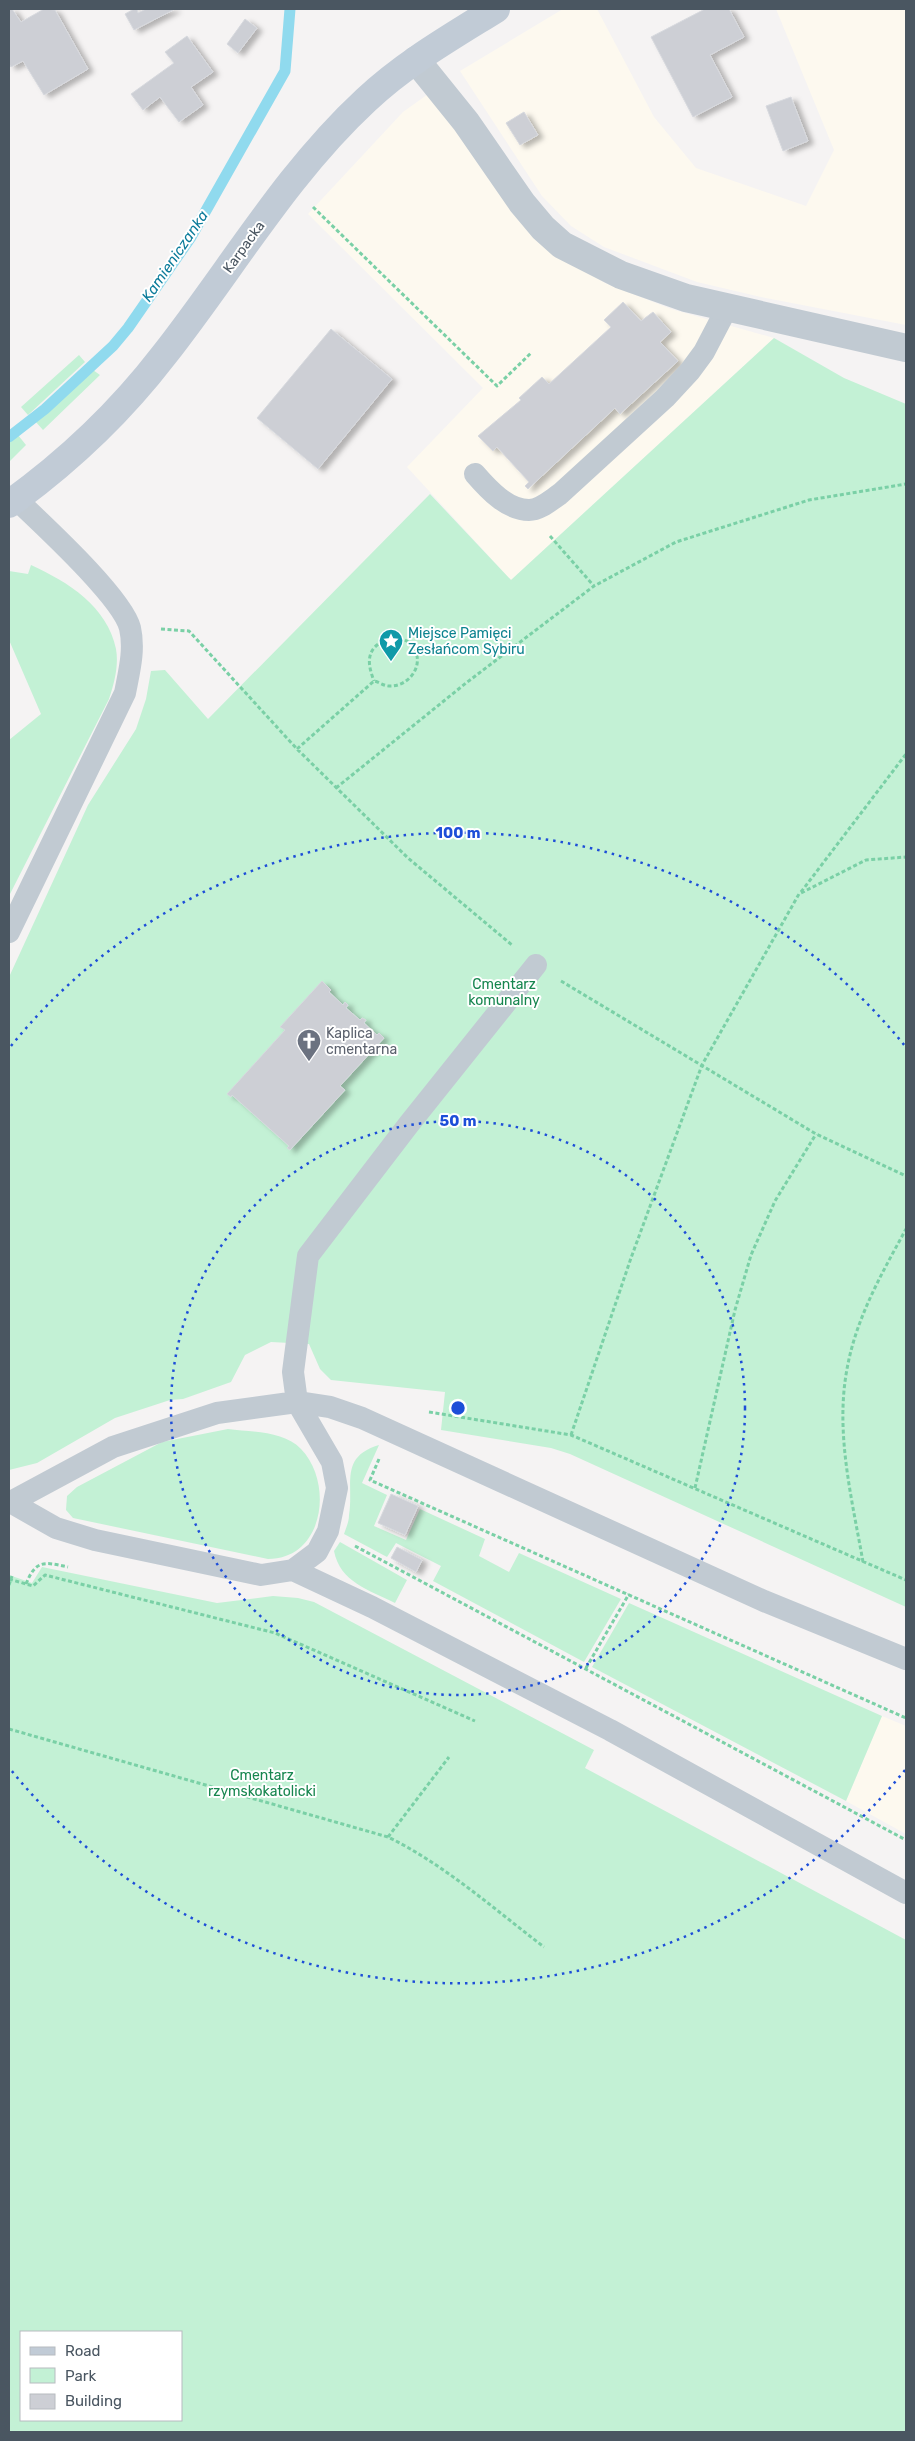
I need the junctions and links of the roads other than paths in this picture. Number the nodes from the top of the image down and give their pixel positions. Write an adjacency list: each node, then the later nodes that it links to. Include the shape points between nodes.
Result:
1 (496, 9): 2 (street, Karpacka)
2 (416, 60): 3 (street, via 466,122 522,203 542,228 562,245 613,272 655,288); 6 (street, Karpacka, via 364,101 292,181 164,356 132,393 64,460)
3 (727, 308): 4 (street); 5 (lane, via 704,352 665,398 560,494 542,506 529,510 512,506 493,493)
4 (906, 348)
5 (475, 474)
6 (12, 502): 7 (lane, via 117,603 130,627 132,651 125,693)
7 (9, 932)
8 (536, 965): 9 (lane, via 308,1256 293,1372)
9 (297, 1402): 10 (lane, via 217,1413 113,1446); 11 (lane, via 332,1462 337,1488 328,1531 317,1552); 12 (lane, via 346,1413 764,1601)
10 (11, 1503): 11 (lane, via 56,1528 95,1540 261,1575)
11 (292, 1570): 13 (lane, via 372,1607 610,1730)
12 (906, 1659)
13 (906, 1893)

